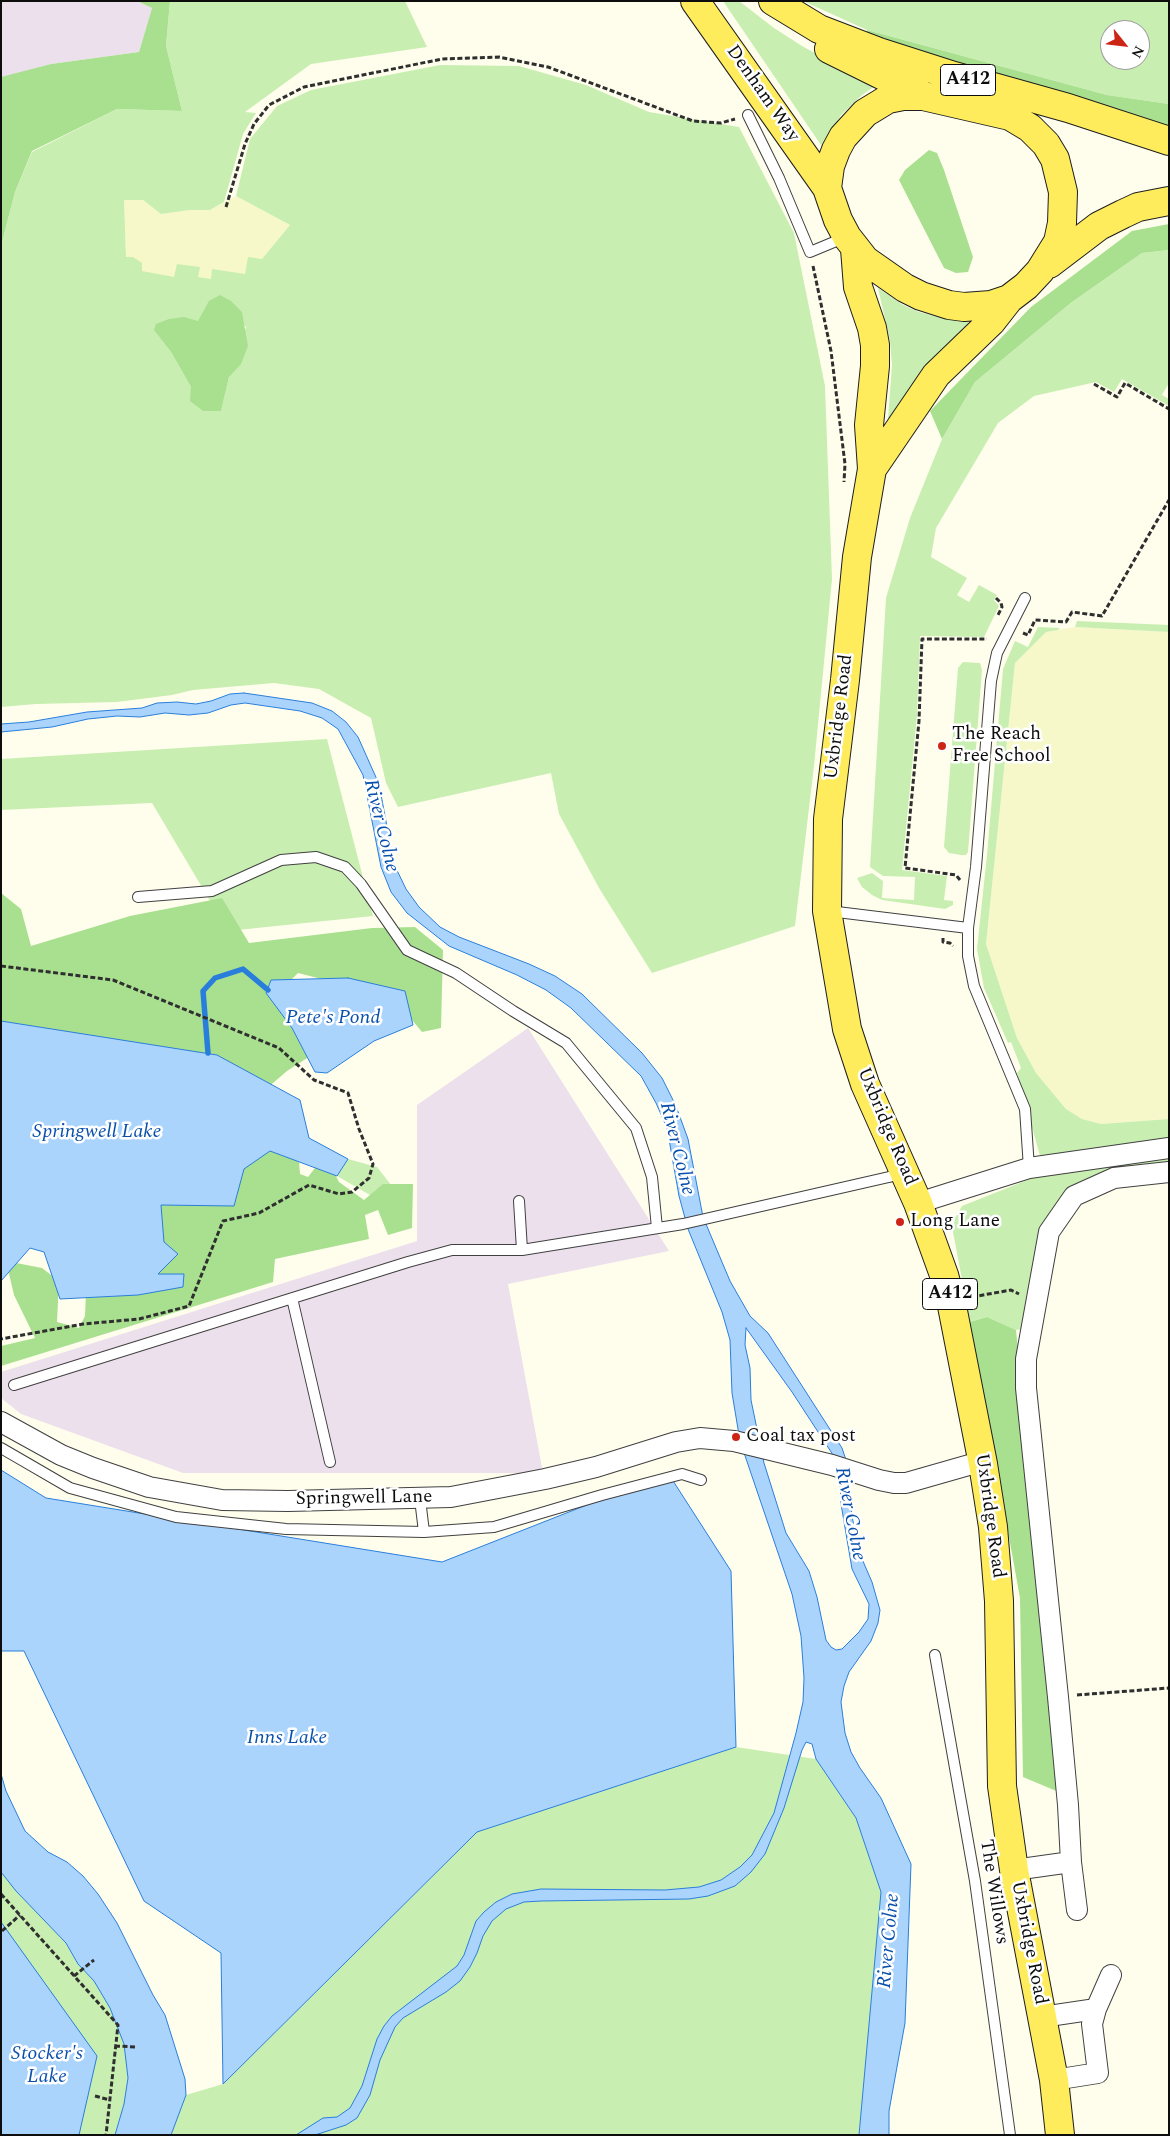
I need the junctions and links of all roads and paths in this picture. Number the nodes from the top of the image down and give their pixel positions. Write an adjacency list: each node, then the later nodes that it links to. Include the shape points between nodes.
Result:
1 (695, 1): 8 (main road, Denham Way)
2 (757, 1): 4 (main road, A412, via 796,30 850,61)
3 (773, 1): 7 (main road, A412, via 819,29 879,52 1068,108)
4 (923, 96): 6 (main road); 8 (main road, via 888,99 854,124 836,150)
5 (748, 116): 10 (path, via 721,123 693,121 548,67 499,57 442,59 304,87 269,105 254,124 245,144); 12 (lane)
6 (1010, 116): 7 (main road, A412, via 1113,136); 13 (main road, via 1030,128 1046,144 1061,176 1064,204 1058,242)
7 (1169, 142)
8 (827, 188): 11 (main road, via 838,220)
9 (1169, 201): 13 (main road, via 1138,207 1099,226)
10 (226, 207)
11 (851, 243): 12 (lane); 14 (main road, via 865,260 905,288 936,302 978,306); 18 (main road, Uxbridge Road / A412, via 858,287 875,345 869,425)
12 (810, 252): 15 (path)
13 (1040, 271): 14 (main road)
14 (1009, 299): 18 (main road, Uxbridge Road / A412, via 991,322 936,375)
15 (831, 351)
16 (1094, 384): 17 (path, via 1117,397 1125,383)
17 (1169, 409)
18 (872, 469): 26 (main road, Uxbridge Road / A412, via 857,557 828,819)
19 (1169, 500): 23 (path, via 1102,616 1072,612 1066,622 1035,620 1028,635)
20 (996, 598): 22 (path, via 1002,607)
21 (1024, 598): 23 (lane)
22 (995, 621): 23 (path); 24 (path, via 986,641 922,639 919,721 904,868 956,875 960,880)
23 (1010, 627): 28 (lane, via 997,652 991,682)
24 (958, 887)
25 (138, 896): 37 (lane, via 212,891 281,860 316,857 345,867 361,884 407,950 456,973 566,1043 636,1128 652,1177)
26 (827, 911): 27 (lane); 33 (main road, Uxbridge Road / A412, via 847,1030 865,1084)
27 (944, 925): 28 (lane); 29 (path, via 942,942 952,944)
28 (968, 928): 32 (lane, via 968,956 974,986 1025,1109)
29 (953, 951)
30 (1, 966): 42 (path, via 113,980 279,1048 314,1080 348,1093 373,1164 369,1178 352,1192 339,1194 309,1186 259,1212 223,1221 189,1306 139,1319 83,1324)
31 (1169, 1148): 32 (street)
32 (1029, 1168): 36 (street)
33 (905, 1172): 36 (main road, Uxbridge Road / A412); 37 (lane)
34 (1169, 1172): 40 (street, via 1114,1178 1074,1196 1049,1232)
35 (519, 1201): 38 (lane)
36 (918, 1203): 41 (main road, Uxbridge Road / A412)
37 (657, 1228): 38 (lane)
38 (522, 1250): 39 (lane, via 452,1250)
39 (292, 1298): 43 (lane); 46 (lane)
40 (1036, 1300): 41 (path, via 1011,1290); 53 (street, via 1026,1359 1026,1388)
41 (951, 1301): 47 (main road, Uxbridge Road / A412)
42 (1, 1339)
43 (14, 1385)
44 (1, 1422): 49 (street, Springwell Lane, via 93,1468 178,1494 222,1500)
45 (1, 1448): 50 (lane, via 70,1488 176,1517 286,1528)
46 (330, 1462)
47 (983, 1464): 49 (street, Springwell Lane, via 906,1483 879,1480 832,1465 734,1442 700,1438 545,1480 491,1491); 55 (main road, Uxbridge Road / A412, via 993,1527 999,1601 1002,1786)
48 (701, 1480): 50 (lane, via 682,1474 494,1527)
49 (420, 1499): 50 (lane)
50 (424, 1532)
51 (935, 1655): 72 (lane, The Willows, via 975,1880)
52 (1169, 1688): 53 (path)
53 (1058, 1697): 54 (street)
54 (1071, 1862): 55 (street, Uxbridge Road); 57 (street)
55 (1014, 1870): 64 (main road, Uxbridge Road / A412)
56 (1, 1894): 58 (path)
57 (1077, 1910)
58 (20, 1915): 59 (path); 62 (path)
59 (2, 1931)
60 (94, 1960): 62 (path)
61 (1111, 1975): 63 (street)
62 (74, 1976): 65 (path, via 118,2025)
63 (1096, 2009): 64 (street, Uxbridge Road); 67 (street, via 1092,2024 1098,2073)
64 (1042, 2017): 67 (main road, Uxbridge Road / A412)
65 (115, 2046): 66 (path); 69 (path)
66 (137, 2047)
67 (1054, 2080): 73 (main road, Uxbridge Road / A412)
68 (95, 2096): 69 (path)
69 (110, 2100): 70 (path)
70 (106, 2134): 71 (path)
71 (110, 2135)
72 (1010, 2135)
73 (1060, 2135)

